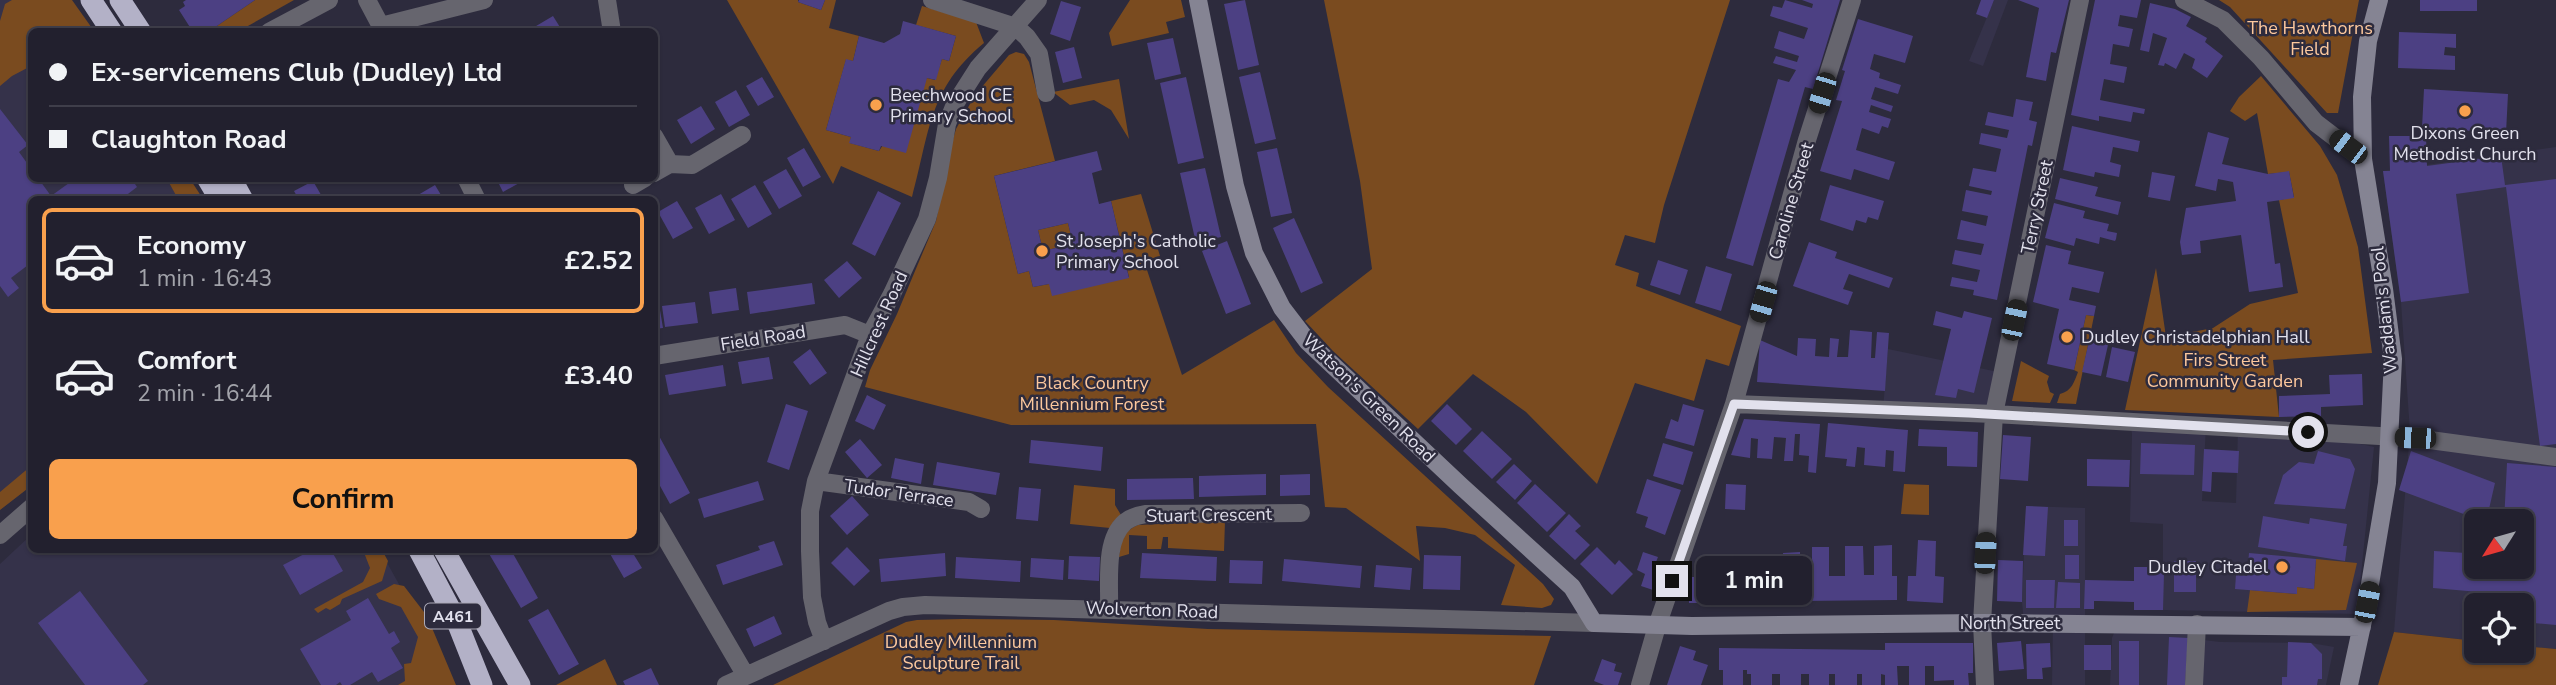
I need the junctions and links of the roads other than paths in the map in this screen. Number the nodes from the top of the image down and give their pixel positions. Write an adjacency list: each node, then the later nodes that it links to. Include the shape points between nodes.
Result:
1 (91, 0): 15 (highway)
2 (120, 0): 16 (highway)
3 (329, 0): 17 (street)
4 (367, 0): 18 (street)
5 (484, 0): 19 (street)
6 (607, 0): 20 (street)
7 (932, 0): 14 (street)
8 (1038, 0): 14 (street, Hillcrest Road)
9 (1198, 0): 40 (street, Watson's Green Road, via 1235,186 1254,253 1282,308 1308,342 1572,587)
10 (1852, 0): 27 (street, Caroline Street, via 1807,140)
11 (2081, 0): 28 (street, Terry Street)
12 (2185, 0): 23 (street, via 2223,20 2316,123)
13 (2379, 0): 23 (street, Waddam's Pool, via 2368,41 2362,97)
14 (1016, 27): 21 (street, via 1039,54); 25 (street, Hillcrest Road, via 978,68 955,104 927,219)
15 (109, 28)
16 (138, 28)
17 (276, 28)
18 (381, 28)
19 (386, 28)
20 (611, 28)
21 (1046, 93)
22 (742, 135): 24 (street, via 691,165)
23 (2363, 159): 29 (street, Waddam's Pool, via 2393,359)
24 (662, 169)
25 (870, 335): 26 (street, Field Road, via 845,325); 31 (street, Hillcrest Road)
26 (658, 355)
27 (1734, 404): 28 (street); 43 (street, Caroline Street)
28 (1994, 414): 29 (street); 41 (street, Terry Street)
29 (2388, 437): 30 (street); 44 (street, Waddam's Pool, via 2387,483)
30 (2556, 457)
31 (816, 481): 32 (street, Tudor Terrace, via 969,502); 45 (street, Hillcrest Road, via 810,551 813,597)
32 (981, 509)
33 (28, 510): 36 (street)
34 (1301, 513): 39 (street, Stuart Crescent, via 1146,514 1125,522 1112,547)
35 (658, 525): 47 (street)
36 (0, 535)
37 (421, 553): 48 (highway, A461, via 457,622)
38 (446, 553): 46 (highway, A461)
39 (1109, 609): 40 (street, Wolverton Road); 45 (street, Wolverton Road, via 903,607)
40 (1594, 623): 43 (street, North Street)
41 (1982, 623): 42 (street, North Street); 43 (street, North Street); 53 (street, Terry Street)
42 (2197, 624): 44 (street, North Street); 54 (street)
43 (1657, 626): 52 (street, Caroline Street)
44 (2362, 627): 55 (street, Waddam's Pool)
45 (824, 641): 47 (street, Wolverton Road)
46 (505, 656): 49 (highway, A461); 50 (highway)
47 (746, 676): 51 (street, Wolverton Road)
48 (482, 685)
49 (520, 685)
50 (537, 685)
51 (726, 685)
52 (1640, 685)
53 (1985, 685)
54 (2194, 685)
55 (2349, 685)

